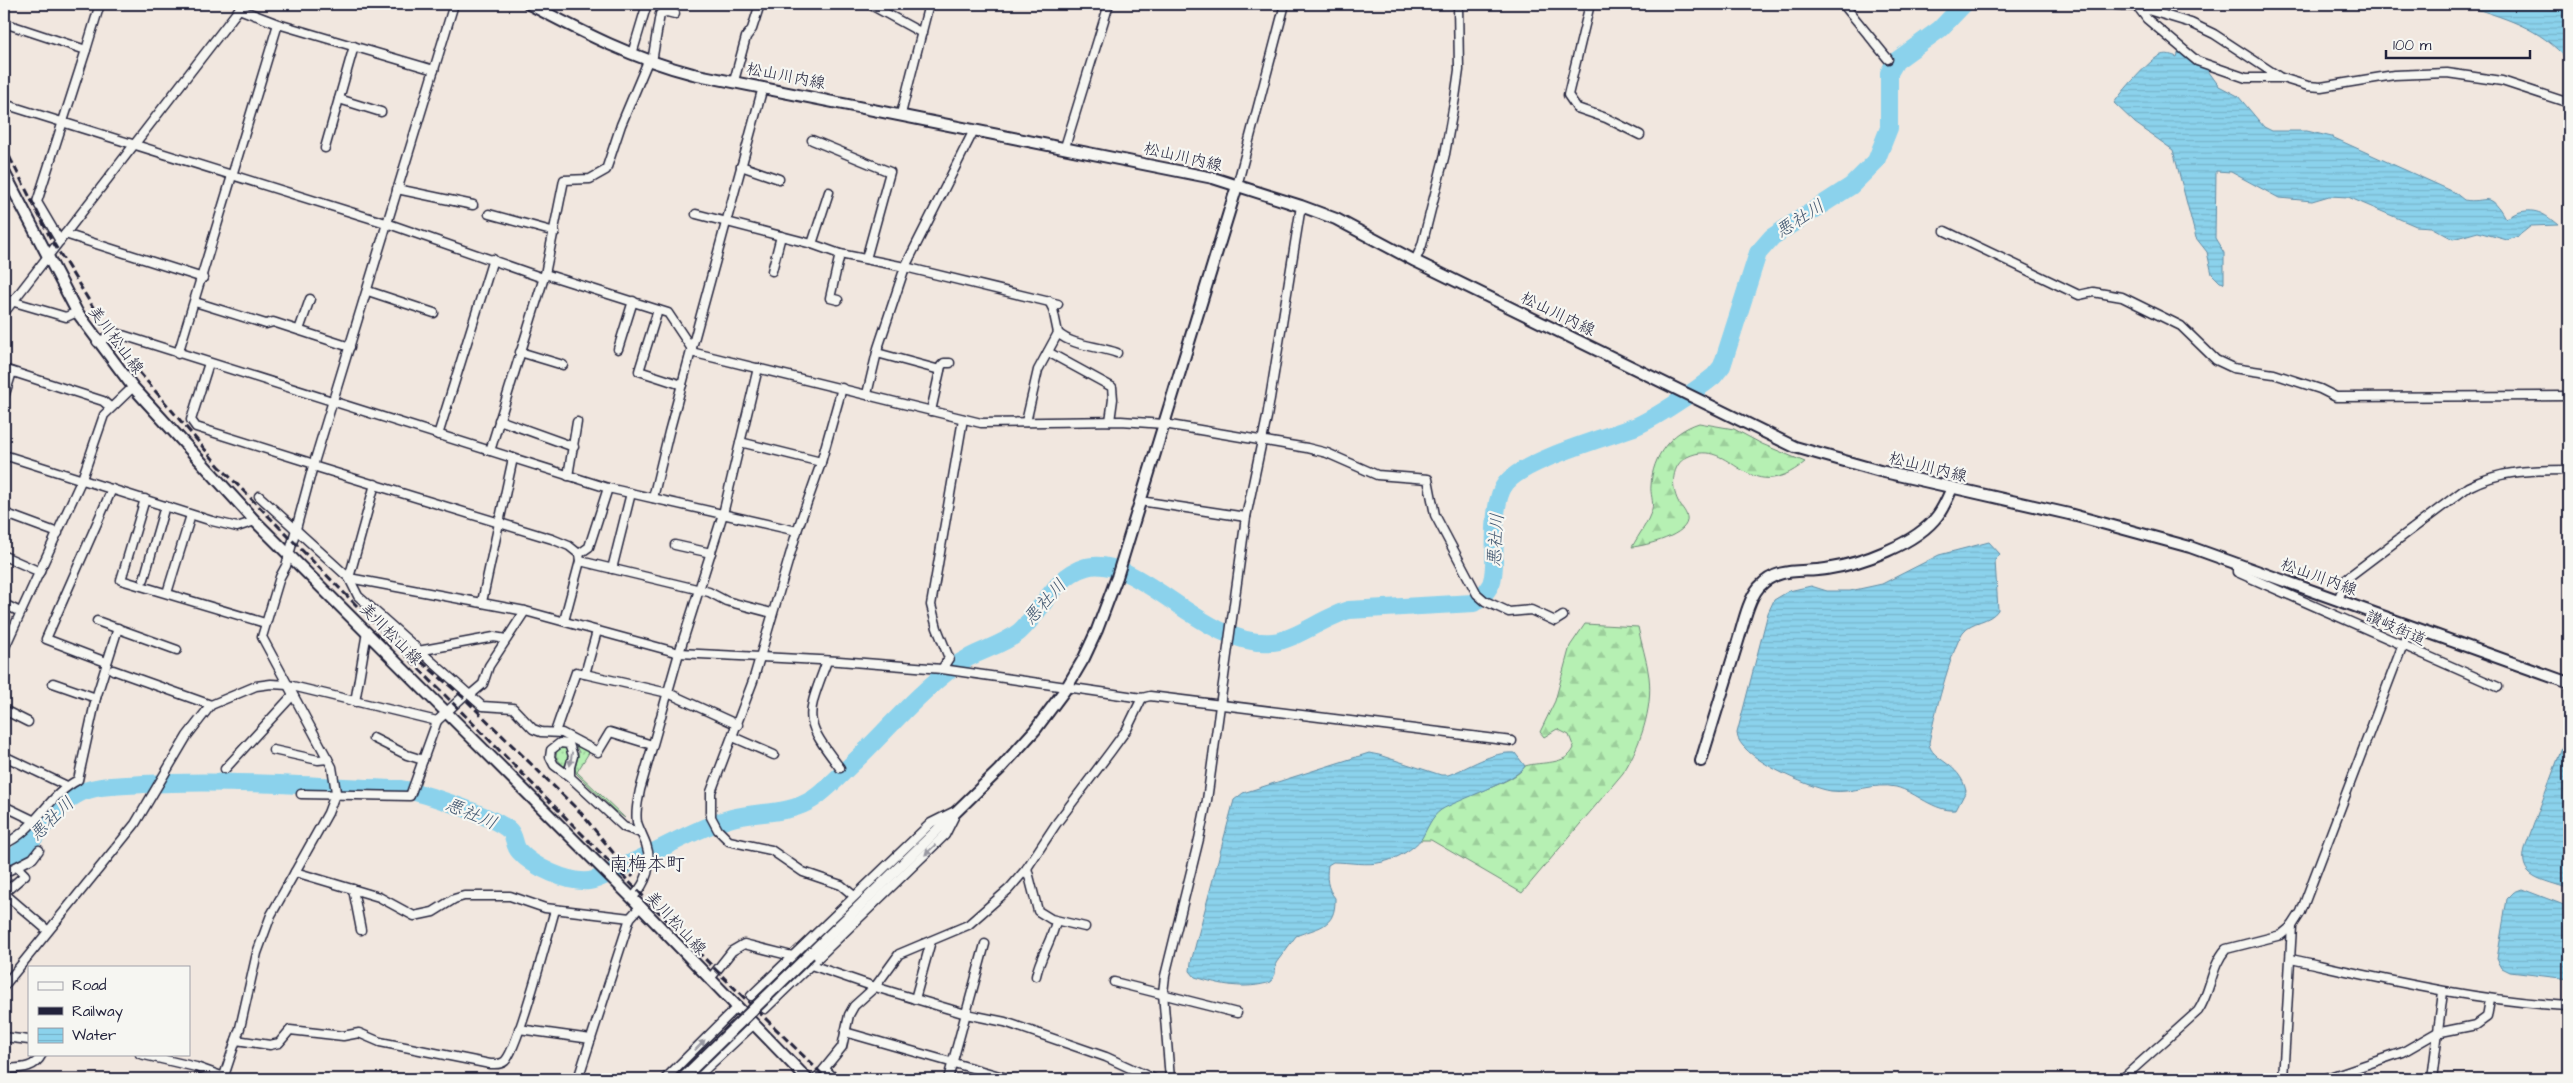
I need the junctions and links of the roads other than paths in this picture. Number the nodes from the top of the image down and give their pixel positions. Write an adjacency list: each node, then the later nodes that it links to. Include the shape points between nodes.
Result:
1 (100, 4): 21 (street)
2 (454, 4): 25 (street)
3 (528, 4): 22 (main road, 松山川内線)
4 (646, 4): 22 (street)
5 (760, 4): 27 (street, via 746,37)
6 (869, 4): 19 (street)
7 (929, 4): 19 (street)
8 (1109, 4): 39 (street)
9 (1285, 4): 45 (street)
10 (1458, 4): 63 (street, via 1455,98 1445,154)
11 (1590, 4): 36 (street, via 1568,95 1577,108 1606,118)
12 (1843, 4): 23 (street)
13 (2108, 4): 15 (street)
14 (241, 6): 18 (street); 38 (street)
15 (2138, 7): 26 (street, via 2191,23 2214,34); 26 (street, via 2147,19 2197,61 2246,78)
16 (670, 10): 24 (street, via 660,14)
17 (4, 23): 21 (street)
18 (278, 24): 20 (street); 43 (street)
19 (922, 33): 33 (street)
20 (354, 46): 25 (street); 29 (street)
21 (86, 50): 34 (street)
22 (632, 54): 24 (main road, 松山川内線)
23 (1888, 59)
24 (650, 62): 27 (main road, 松山川内線); 54 (street, via 621,125 606,170 590,180 564,180)
25 (434, 70): 46 (street)
26 (2282, 78): 30 (street, via 2321,87 2394,75 2447,73 2502,82)
27 (734, 81): 28 (main road, 松山川内線)
28 (763, 87): 33 (main road, 松山川内線); 41 (street)
29 (339, 99): 32 (street); 40 (street)
30 (2569, 103)
31 (4, 104): 34 (street)
32 (381, 112)
33 (901, 114): 35 (main road, 松山川内線)
34 (64, 122): 38 (street); 57 (street, via 37,202)
35 (974, 130): 39 (main road, 松山川内線); 64 (street)
36 (1640, 136)
37 (812, 140): 62 (street, via 890,172)
38 (135, 145): 43 (street); 57 (street)
39 (1065, 147): 45 (main road, 松山川内線)
40 (325, 148)
41 (741, 166): 44 (street); 52 (street)
42 (4, 172): 60 (main road, 美川松山線)
43 (234, 176): 53 (street); 67 (street)
44 (779, 179)
45 (1237, 186): 49 (main road, 松山川内線); 113 (main road)
46 (397, 189): 48 (street); 53 (street)
47 (829, 192): 58 (street)
48 (473, 205)
49 (1301, 206): 63 (main road, 松山川内線, via 1336,219); 116 (street)
50 (489, 214): 54 (street)
51 (696, 214): 52 (street)
52 (726, 221): 56 (street); 86 (street)
53 (388, 224): 61 (street); 68 (street)
54 (554, 232): 66 (street)
55 (1945, 232): 103 (street, via 2079,295 2093,292 2122,297 2181,326 2216,360 2233,368 2274,374 2336,397)
56 (780, 236): 58 (street); 65 (street)
57 (63, 237): 60 (street); 67 (street)
58 (812, 244): 59 (street)
59 (840, 254): 62 (street); 71 (street, via 830,298)
60 (47, 259): 74 (street); 78 (main road, 美川松山線)
61 (493, 259): 66 (street); 114 (street)
62 (866, 259): 64 (street)
63 (1415, 261): 128 (main road, 松山川内線, via 1795,447)
64 (906, 266): 73 (street); 90 (street)
65 (772, 271)
66 (544, 276): 72 (street); 87 (street)
67 (203, 278): 75 (street)
68 (368, 291): 80 (street); 84 (street)
69 (4, 299): 74 (street)
70 (310, 299): 81 (street)
71 (838, 300)
72 (633, 301): 77 (street); 85 (street)
73 (1049, 301): 76 (street); 82 (street)
74 (12, 302): 78 (street, via 66,317); 79 (street)
75 (195, 302): 81 (street, via 266,324 273,322); 91 (street)
76 (1058, 304)
77 (658, 310): 86 (street, via 668,313); 99 (street, via 639,371)
78 (77, 312): 83 (main road, 美川松山線)
79 (4, 313)
80 (434, 314)
81 (299, 330): 84 (street)
82 (1058, 333): 88 (street); 89 (street, via 1076,343)
83 (97, 342): 91 (street, via 116,333); 100 (main road, 美川松山線)
84 (350, 347): 105 (street)
85 (618, 349)
86 (691, 351): 95 (street); 99 (street)
87 (520, 352): 94 (street); 109 (street)
88 (1048, 352): 110 (street, via 1112,387); 112 (street, via 1038,370)
89 (1117, 352)
90 (877, 353): 97 (street); 102 (street)
91 (178, 354): 93 (street)
92 (950, 363): 97 (street, via 944,363)
93 (209, 364): 105 (street); 122 (street, via 191,420 196,427)
94 (563, 366)
95 (758, 368): 101 (street); 115 (street)
96 (4, 369): 98 (street)
97 (940, 370): 107 (street)
98 (12, 372): 104 (street); 106 (street, via 103,401)
99 (682, 385): 132 (street)
100 (133, 387): 106 (street); 140 (main road, 美川松山線)
101 (842, 388): 102 (street); 121 (street)
102 (867, 394): 107 (street)
103 (2569, 396)
104 (4, 397)
105 (334, 402): 114 (street); 122 (street)
106 (110, 407): 125 (street, via 101,422)
107 (932, 411): 108 (street)
108 (963, 419): 112 (street, via 981,423); 180 (street, via 931,605 949,658)
109 (499, 420): 117 (street); 118 (street)
110 (1110, 421): 112 (street); 113 (street)
111 (577, 422): 117 (street)
112 (1026, 422)
113 (1164, 424): 116 (street); 134 (main road)
114 (438, 435): 118 (street)
115 (740, 442): 121 (street); 137 (street)
116 (1261, 442): 139 (street); 163 (street, via 1327,453 1378,474 1428,480 1435,515 1478,594 1485,601 1509,612 1531,610 1555,621)
117 (574, 447): 124 (street)
118 (490, 451): 120 (street)
119 (4, 455): 125 (street)
120 (513, 458): 124 (street); 141 (street)
121 (822, 462): 143 (street)
122 (313, 465): 126 (street); 142 (street)
123 (2569, 470): 157 (street, via 2509,472 2468,487 2347,578)
124 (568, 476): 127 (street)
125 (82, 479): 129 (street); 144 (street)
126 (375, 484): 141 (street); 153 (street)
127 (608, 488): 130 (street); 149 (street, via 589,547)
128 (1952, 488): 150 (main road, 松山川内線, via 2069,514 2190,547); 211 (main road, via 1938,515 1926,528 1897,545 1848,565 1782,572 1757,589)
129 (112, 489): 133 (street); 179 (street, via 46,639)
130 (631, 494): 132 (street); 151 (street)
131 (259, 496): 142 (street)
132 (653, 498): 137 (street)
133 (145, 499): 135 (street); 156 (street, via 121,580)
134 (1140, 501): 139 (street); 186 (main road, via 1097,630)
135 (165, 506): 138 (street); 154 (street)
136 (4, 513): 144 (street)
137 (723, 514): 143 (street); 146 (street)
138 (191, 515): 140 (street, via 237,527); 156 (street)
139 (1246, 517): 195 (street)
140 (255, 521): 147 (main road, 美川松山線)
141 (499, 522): 149 (street, via 570,546); 158 (street)
142 (294, 529): 147 (street); 153 (street)
143 (797, 531): 162 (street)
144 (58, 533): 152 (street)
145 (676, 545): 146 (street)
146 (711, 553): 155 (street)
147 (288, 555): 166 (street); 170 (main road, 美川松山線)
148 (4, 556): 152 (street)
149 (580, 558): 151 (street); 165 (street)
150 (2237, 564): 157 (main road, 松山川内線); 172 (street, 讃岐街道, via 2237,572)
151 (612, 569): 155 (street)
152 (40, 572): 160 (street)
153 (349, 578): 158 (street); 175 (street, via 358,596)
154 (144, 579)
155 (698, 590): 162 (street); 176 (street)
156 (167, 593): 166 (street)
157 (2338, 600): 167 (main road, 松山川内線)
158 (482, 602): 161 (street)
159 (4, 604): 160 (street)
160 (20, 612): 173 (street)
161 (525, 612): 165 (street); 171 (street)
162 (772, 613): 177 (street)
163 (1563, 616)
164 (97, 620): 168 (street)
165 (564, 622): 169 (street)
166 (265, 623): 185 (street, via 262,637)
167 (2410, 626): 172 (street); 184 (main road, 松山川内線)
168 (118, 628): 174 (street); 179 (street)
169 (597, 631): 176 (street); 182 (street)
170 (367, 632): 193 (street); 197 (main road, 美川松山線)
171 (506, 639): 175 (street, via 494,637); 189 (street, via 489,666 483,684)
172 (2402, 646): 187 (street, 讃岐街道); 236 (street, via 2301,912)
173 (4, 649)
174 (177, 650)
175 (418, 651): 189 (street)
176 (679, 653): 177 (street); 188 (street)
177 (760, 657): 178 (street); 200 (street)
178 (827, 661): 180 (street); 212 (street, via 812,701 810,718 812,729)
179 (106, 662): 191 (street)
180 (944, 669): 186 (street)
181 (113, 670): 194 (street)
182 (585, 674): 188 (street); 201 (street, via 576,672)
183 (53, 683): 191 (street)
184 (2569, 683)
185 (288, 686): 190 (street); 193 (street); 194 (street, via 256,686)
186 (1067, 687): 192 (street); 219 (main road, via 1023,746)
187 (2498, 687)
188 (668, 693): 200 (street); 205 (street)
189 (469, 694): 197 (street); 201 (street, via 482,706 512,708 533,729)
190 (292, 696): 209 (street); 213 (street)
191 (96, 698): 215 (street, via 78,780)
192 (1142, 698): 195 (street, via 1150,696); 225 (street, via 1122,736 1056,824)
193 (355, 702): 198 (street)
194 (211, 705): 238 (street, via 187,736 158,788 116,850)
195 (1220, 706): 204 (street); 253 (street, via 1200,839 1168,960)
196 (4, 710): 199 (street)
197 (448, 712): 198 (street); 231 (main road, 美川松山線)
198 (437, 721): 210 (street)
199 (28, 722)
200 (738, 725): 202 (street)
201 (555, 732): 205 (street, via 574,738 598,752 610,732)
202 (733, 737): 207 (street); 230 (street, via 711,792 711,817 718,830 728,841 771,850 803,872 841,885)
203 (373, 738): 210 (street, via 407,756)
204 (1512, 741)
205 (652, 745): 221 (street, via 637,806)
206 (273, 750): 209 (street, via 318,760)
207 (774, 755)
208 (4, 756): 215 (street)
209 (328, 759): 217 (street, via 336,780)
210 (423, 760): 217 (street, via 410,796)
211 (1701, 761)
212 (840, 768)
213 (225, 770)
214 (570, 777): 221 (street, via 624,827)
215 (67, 786): 220 (street)
216 (301, 794): 217 (street)
217 (336, 794): 226 (street)
218 (4, 806): 220 (street)
219 (957, 810): 230 (street, via 931,822); 244 (street, one-way to 244, via 945,835); 278 (main road, bridge)
220 (35, 821): 222 (street, via 26,832)
221 (641, 833): 231 (street, via 649,864 645,882)
222 (4, 844)
223 (39, 850): 224 (street)
224 (18, 867): 227 (street); 229 (street, via 25,876)
225 (1028, 868): 235 (street, via 1038,911); 240 (street, via 968,925)
226 (295, 872): 228 (street); 269 (street, via 271,915 257,953)
227 (4, 873)
228 (354, 889): 233 (street, via 379,897 414,916 433,912 454,899 478,896 510,896); 239 (street)
229 (4, 893): 238 (street)
230 (854, 896): 242 (street)
231 (632, 898): 232 (main road, 美川松山線)
232 (640, 907): 234 (street); 247 (main road, 美川松山線)
233 (556, 910): 234 (street); 263 (street)
234 (630, 918): 267 (street)
235 (1056, 921): 237 (street); 245 (street)
236 (2292, 926): 243 (street); 287 (street, via 2281,935 2226,949 2206,1000 2198,1011)
237 (1084, 927)
238 (47, 930): 249 (street)
239 (361, 930)
240 (931, 940): 250 (street, via 899,954); 255 (street)
241 (985, 944): 261 (street)
242 (792, 956): 244 (street); 246 (street); 247 (street, via 744,944 732,952)
243 (2290, 959): 252 (street); 288 (street)
244 (811, 965): 250 (street); 251 (street)
245 (1036, 976)
246 (770, 978): 251 (street, via 770,988); 254 (street)
247 (709, 980): 258 (main road, 美川松山線)
248 (1114, 982): 253 (street)
249 (4, 986)
250 (875, 987): 255 (street); 264 (street, via 854,1006)
251 (784, 992): 259 (street)
252 (2443, 992): 256 (street); 265 (street)
253 (1163, 993): 260 (street); 286 (street)
254 (751, 996)
255 (915, 999): 261 (street)
256 (2490, 1000): 257 (street); 265 (street, via 2487,1017 2476,1025)
257 (2569, 1006)
258 (736, 1008): 262 (main road, 美川松山線); 277 (street, one-way to 258)
259 (765, 1009)
260 (1237, 1012)
261 (966, 1014): 272 (street); 285 (street, via 1005,1022 1106,1056)
262 (752, 1025): 279 (street); 280 (main road, 美川松山線)
263 (519, 1030): 267 (street); 269 (street, via 505,1061 499,1064 380,1042 359,1033 343,1036 290,1030 279,1043 270,1045)
264 (845, 1032): 272 (street); 274 (street, via 842,1047)
265 (2436, 1033): 289 (street, via 2403,1052); 290 (street)
266 (4, 1037): 268 (street)
267 (591, 1038): 276 (street)
268 (28, 1040)
269 (236, 1040): 275 (street)
270 (41, 1056): 273 (street, via 27,1068)
271 (148, 1056): 275 (street)
272 (953, 1063): 283 (street); 284 (street)
273 (4, 1069)
274 (825, 1069): 281 (street); 282 (street)
275 (223, 1078)
276 (578, 1079)
277 (665, 1079)
278 (682, 1079)
279 (695, 1079)
280 (807, 1079)
281 (816, 1079)
282 (835, 1079)
283 (948, 1079)
284 (1010, 1079)
285 (1154, 1079)
286 (1170, 1079)
287 (2122, 1079)
288 (2283, 1079)
289 (2324, 1079)
290 (2432, 1079)

